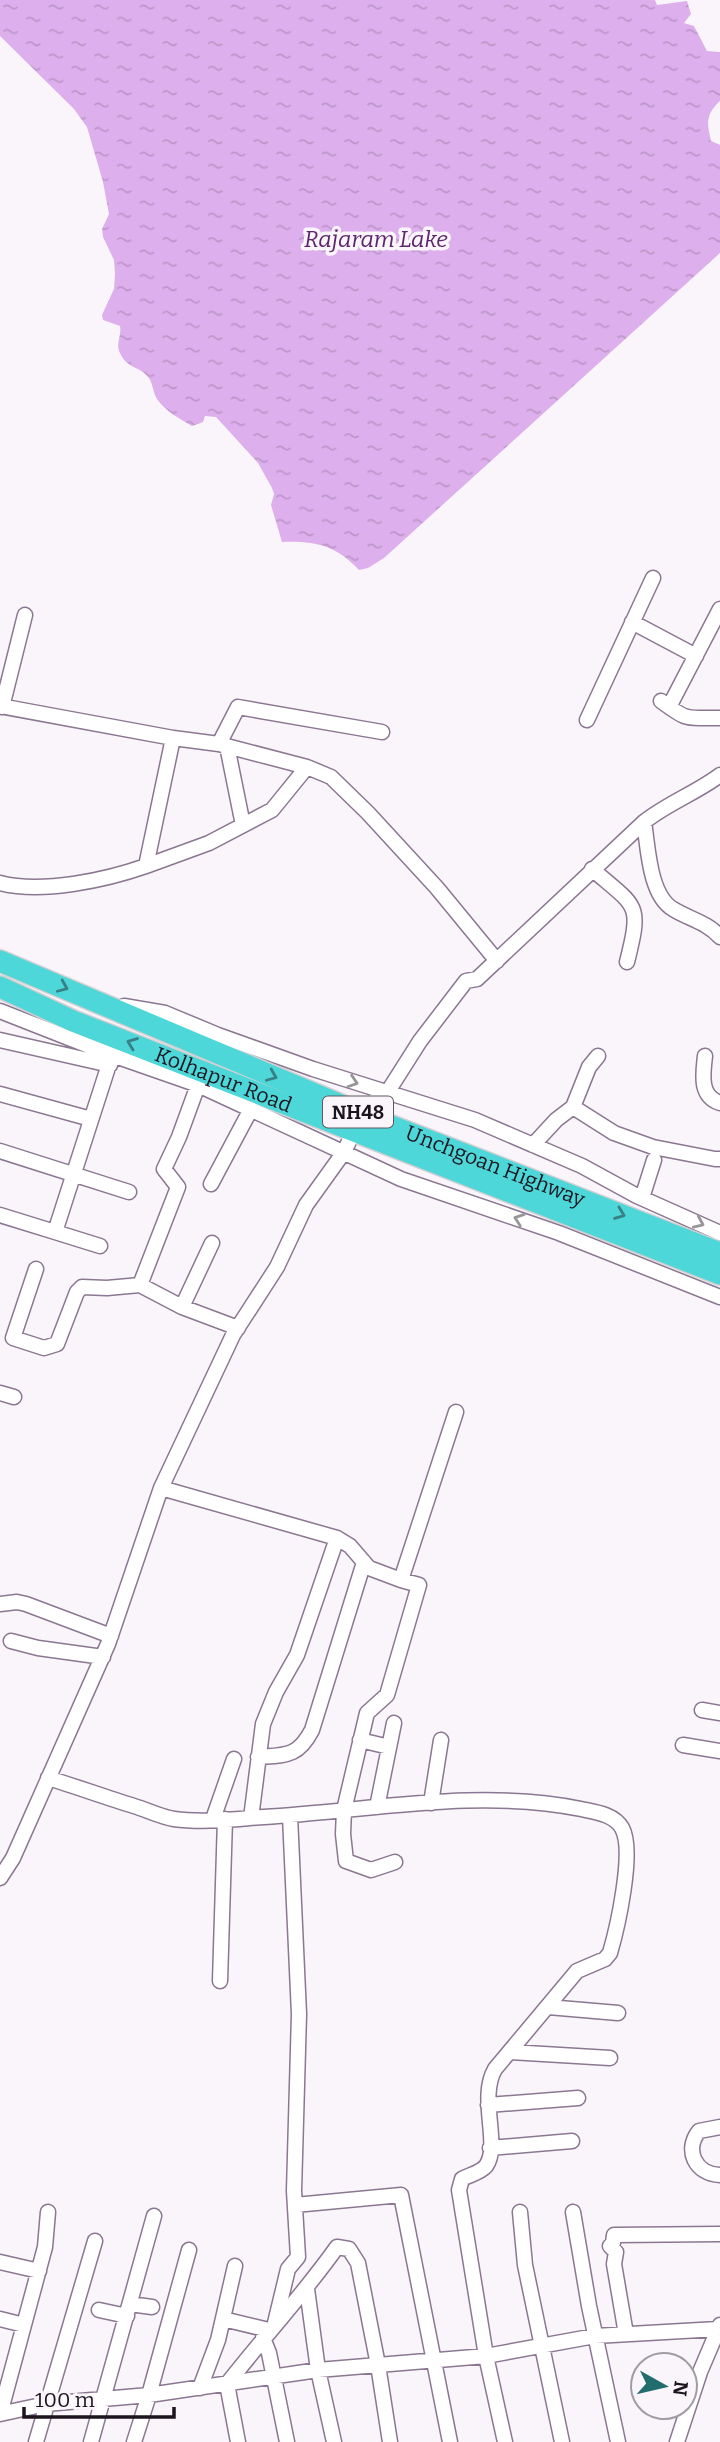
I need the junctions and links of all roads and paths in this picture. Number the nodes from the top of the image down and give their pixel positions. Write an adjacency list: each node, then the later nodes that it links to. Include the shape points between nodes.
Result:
1 (653, 578): 4 (street)
2 (720, 609): 5 (street)
3 (25, 615): 6 (street)
4 (632, 622): 5 (street); 8 (street)
5 (696, 656): 7 (street, via 665,704 689,719)
6 (1, 706): 10 (street)
7 (720, 718)
8 (587, 720)
9 (382, 732): 11 (street, via 238,707)
10 (173, 738): 11 (street); 16 (street)
11 (223, 745): 12 (street); 15 (street)
12 (307, 767): 15 (street, via 272,810); 21 (street, via 331,777 368,813)
13 (720, 775): 14 (street)
14 (644, 822): 17 (street); 19 (street, via 653,880 663,900)
15 (243, 825): 16 (street)
16 (146, 866): 18 (street, via 69,886)
17 (592, 869): 21 (street); 22 (street, via 634,908 636,923)
18 (0, 883)
19 (720, 937)
20 (0, 961): 24 (highway, Unchgoan Highway / NH48, one-way to 24)
21 (497, 961): 32 (street, via 477,979 466,981)
22 (627, 962)
23 (0, 987): 54 (highway, Kolhapur Road / NH48, one-way to 23, via 73,1021)
24 (102, 1002): 32 (street, one-way to 32, via 165,1013); 52 (highway, Unchgoan Highway / NH48, one-way to 52, via 381,1122)
25 (0, 1011): 29 (street)
26 (0, 1040): 29 (street)
27 (598, 1056): 34 (street)
28 (705, 1056): 33 (street, via 705,1091)
29 (111, 1060): 30 (street); 36 (street)
30 (198, 1085): 35 (street); 55 (street, via 164,1169 178,1187)
31 (0, 1094): 36 (street)
32 (381, 1096): 38 (street, via 475,1120)
33 (720, 1103)
34 (573, 1107): 38 (street); 41 (street, via 614,1133 653,1147)
35 (251, 1109): 40 (street); 44 (street)
36 (91, 1119): 43 (street)
37 (352, 1135): 40 (street)
38 (533, 1145): 46 (street)
39 (0, 1150): 43 (street)
40 (344, 1152): 56 (street, one-way to 40, via 572,1238 401,1179); 58 (street, via 306,1205 277,1267)
41 (720, 1158)
42 (654, 1160): 46 (street)
43 (74, 1173): 45 (street); 48 (street)
44 (211, 1184)
45 (129, 1192)
46 (642, 1198): 49 (street, one-way to 49)
47 (0, 1215): 48 (street)
48 (55, 1232): 51 (street)
49 (720, 1233)
50 (212, 1243): 57 (street)
51 (100, 1246)
52 (720, 1253)
53 (36, 1269): 59 (street)
54 (720, 1274)
55 (140, 1285): 57 (street); 59 (street, via 82,1287 61,1337 52,1347)
56 (719, 1297)
57 (182, 1307): 58 (street)
58 (238, 1328): 61 (street)
59 (6, 1336)
60 (456, 1412): 64 (street)
61 (161, 1488): 62 (street); 66 (street)
62 (337, 1538): 63 (street); 77 (street, via 297,1655 263,1724)
63 (364, 1562): 64 (street, via 369,1569); 77 (street, via 312,1730 296,1751)
64 (401, 1580): 72 (street, via 419,1585 387,1695 366,1713)
65 (0, 1604): 66 (street, via 26,1604)
66 (111, 1636): 68 (street)
67 (11, 1641): 68 (street)
68 (103, 1657): 79 (street)
69 (702, 1710): 70 (street)
70 (720, 1713)
71 (394, 1723): 75 (street)
72 (360, 1740): 75 (street); 82 (street)
73 (441, 1740): 80 (street)
74 (682, 1745): 76 (street)
75 (389, 1747): 81 (street)
76 (720, 1751)
77 (258, 1757): 84 (street)
78 (234, 1759): 85 (street)
79 (48, 1778): 85 (street, via 173,1819); 87 (street)
80 (431, 1803): 81 (street); 89 (street, via 491,1800 558,1805 612,1818 623,1829 624,1896 610,1953 577,1971)
81 (377, 1807): 82 (street)
82 (344, 1810): 83 (street); 86 (street, via 346,1861 371,1870)
83 (290, 1816): 84 (street); 99 (street, via 299,2014)
84 (251, 1818): 85 (street)
85 (219, 1819): 88 (street)
86 (395, 1863)
87 (0, 1878)
88 (220, 1981)
89 (548, 2007): 90 (street); 91 (street)
90 (618, 2013)
91 (510, 2052): 92 (street); 94 (street, via 490,2079)
92 (610, 2058)
93 (578, 2098): 94 (street)
94 (488, 2105): 97 (street)
95 (720, 2127): 98 (street, via 699,2131 693,2152 702,2171)
96 (572, 2141): 97 (street)
97 (490, 2148): 123 (street, via 487,2164 462,2179 459,2190)
98 (720, 2175)
99 (295, 2205): 109 (street, via 298,2257); 124 (street, via 401,2194)
100 (520, 2212): 122 (street, via 524,2265)
101 (573, 2212): 120 (street)
102 (48, 2213): 110 (street)
103 (154, 2216): 114 (street)
104 (720, 2234): 119 (street, via 614,2235 610,2246 617,2252 614,2264)
105 (95, 2241): 133 (street)
106 (189, 2250): 131 (street)
107 (0, 2262): 110 (street)
108 (235, 2266): 116 (street)
109 (288, 2269): 111 (street); 118 (street)
110 (39, 2270): 117 (street)
111 (309, 2287): 118 (street); 125 (street, via 337,2247 349,2249 358,2263); 126 (street)
112 (152, 2307): 114 (street)
113 (99, 2310): 114 (street)
114 (128, 2310): 132 (street)
115 (0, 2319): 117 (street)
116 (223, 2319): 118 (street); 130 (street)
117 (24, 2325): 128 (street)
118 (269, 2331): 127 (street); 129 (street)
119 (626, 2334): 120 (street); 121 (street)
120 (595, 2336): 122 (street); 145 (street)
121 (717, 2341): 146 (street)
122 (541, 2345): 123 (street); 144 (street)
123 (486, 2356): 124 (street); 143 (street)
124 (435, 2361): 125 (street); 142 (street)
125 (378, 2365): 126 (street); 141 (street)
126 (318, 2370): 127 (street); 140 (street)
127 (274, 2378): 129 (street); 139 (street)
128 (4, 2383): 134 (street)
129 (227, 2385): 130 (street); 138 (street)
130 (200, 2388): 131 (street)
131 (149, 2395): 132 (street); 137 (street)
132 (104, 2399): 133 (street); 136 (street)
133 (46, 2404): 134 (street); 135 (street)
134 (0, 2414)
135 (36, 2442)
136 (91, 2442)
137 (134, 2442)
138 (238, 2442)
139 (287, 2442)
140 (334, 2442)
141 (390, 2442)
142 (450, 2442)
143 (505, 2442)
144 (562, 2442)
145 (618, 2442)
146 (677, 2442)

